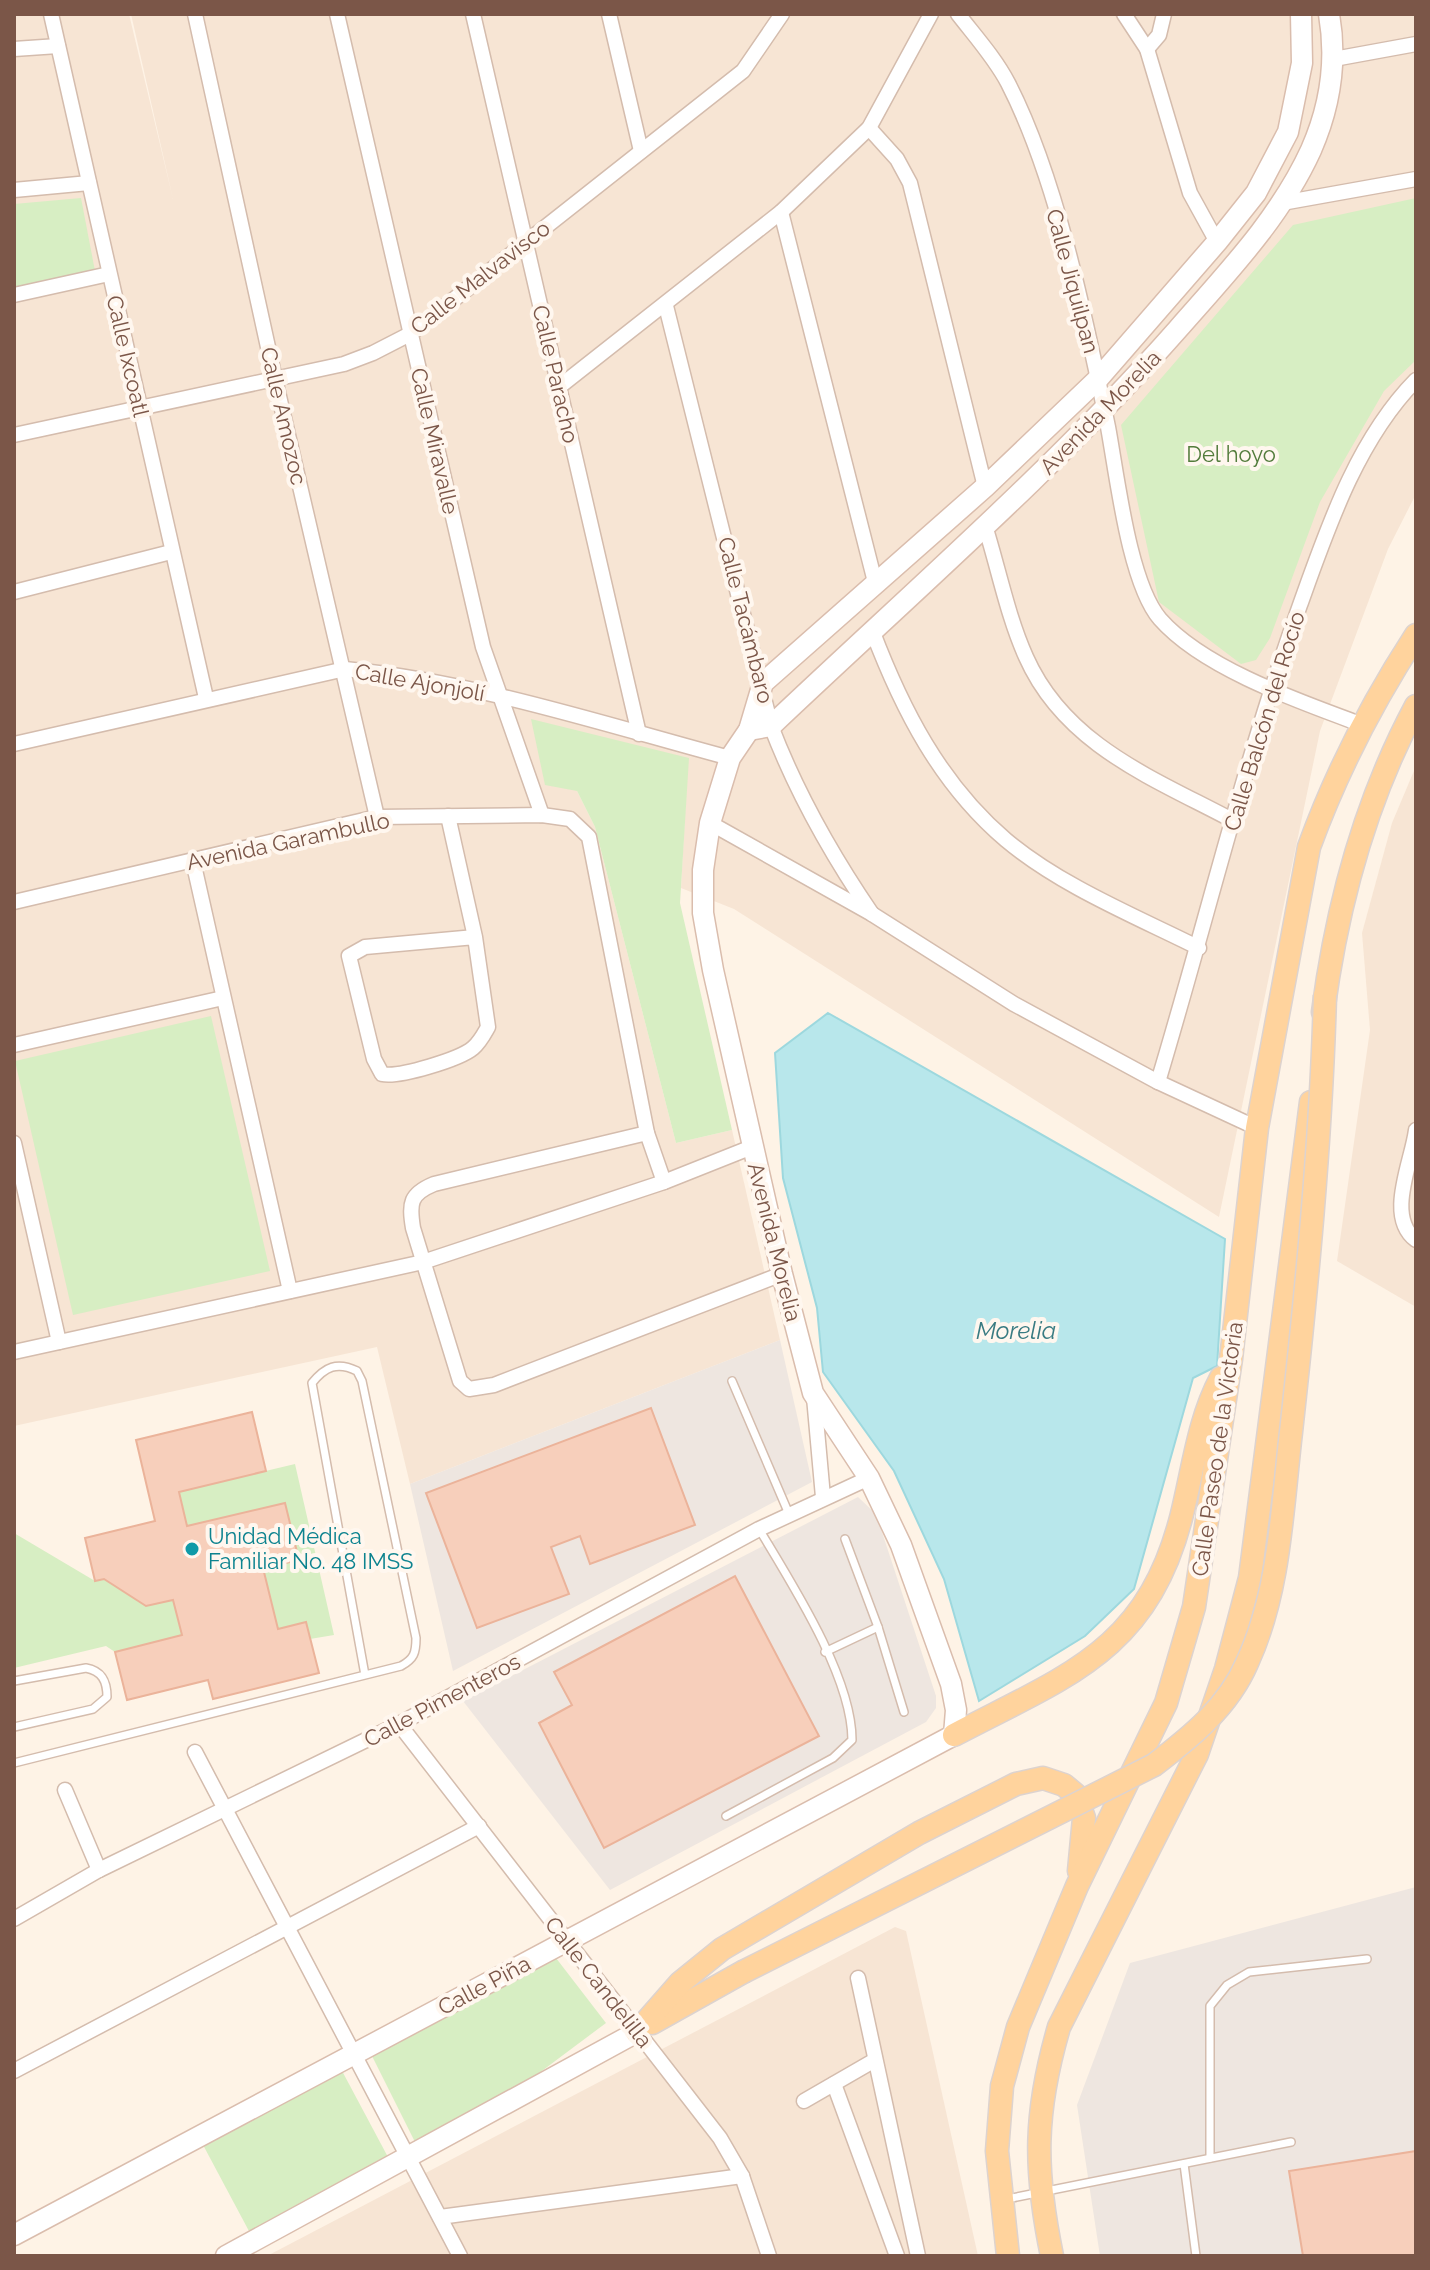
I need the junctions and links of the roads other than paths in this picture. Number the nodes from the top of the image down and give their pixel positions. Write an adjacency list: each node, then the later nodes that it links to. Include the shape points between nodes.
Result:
1 (51, 14): 14 (street, Calle Ixcoatl)
2 (195, 14): 31 (street, Calle Amozoc)
3 (337, 14): 30 (street, Calle Miravalle)
4 (473, 14): 25 (street, Calle Paracho)
5 (609, 14): 19 (street)
6 (782, 14): 19 (street, Calle Malvavisco, via 743,71)
7 (931, 14): 18 (street)
8 (958, 14): 32 (street, Calle Jiquilpan, via 1006,80 1026,122 1059,224)
9 (1124, 14): 16 (street)
10 (1164, 14): 16 (street, via 1159,35)
11 (1301, 14): 26 (main road, Avenida Morelia, via 1302,63 1288,132 1256,193)
12 (1329, 14): 17 (main road, Avenida Morelia)
13 (1416, 44): 17 (street)
14 (58, 46): 15 (street); 21 (street, Calle Ixcoatl)
15 (14, 49)
16 (1147, 49): 26 (street, via 1190,193)
17 (1334, 59): 23 (main road, Avenida Morelia, via 1327,103 1311,148)
18 (869, 128): 24 (street); 38 (street, via 910,183)
19 (641, 151): 25 (street, Calle Malvavisco)
20 (1416, 179): 23 (street)
21 (89, 183): 22 (street); 27 (street, Calle Ixcoatl)
22 (14, 190)
23 (1282, 203): 36 (main road, Avenida Morelia, via 1231,270)
24 (781, 212): 29 (street); 41 (street)
25 (525, 241): 30 (street, Calle Malvavisco); 34 (street, Calle Paracho)
26 (1217, 242): 32 (main road, Avenida Morelia)
27 (109, 274): 28 (street); 35 (street, Calle Ixcoatl)
28 (14, 295)
29 (666, 306): 34 (street); 46 (street, Calle Tacámbaro)
30 (410, 334): 31 (street, Calle Malvavisco, via 344,364); 48 (street, Calle Miravalle, via 483,647)
31 (275, 379): 35 (street, Calle Malvavisco); 45 (street, Calle Amozoc)
32 (1098, 379): 36 (street, Calle Jiquilpan); 38 (main road, Avenida Morelia)
33 (1416, 380): 47 (street, Calle Balcón del Rocío, via 1380,423 1329,525)
34 (559, 387): 54 (street, Calle Paracho)
35 (139, 406): 37 (street, Calle Malvavisco); 40 (street, Calle Ixcoatl)
36 (1105, 412): 39 (main road, Avenida Morelia); 47 (street, Calle Jiquilpan, via 1134,558 1151,605 1169,629)
37 (14, 435)
38 (985, 487): 41 (main road, Avenida Morelia)
39 (986, 529): 43 (main road, Avenida Morelia); 60 (street, via 1026,657 1051,701 1080,733 1115,758)
40 (171, 552): 42 (street); 49 (street, Calle Ixcoatl)
41 (875, 582): 46 (main road, Avenida Morelia)
42 (14, 592)
43 (872, 630): 52 (main road, Avenida Morelia); 66 (street, via 923,742 967,802 1007,841 1063,877)
44 (1416, 635): 51 (main road, Calle Paseo de la Victoria)
45 (345, 669): 48 (street, Calle Ajonjolí); 49 (street, Calle Ajonjolí); 59 (street, Calle Amozoc)
46 (763, 683): 52 (street, Calle Tacámbaro); 53 (main road, Avenida Morelia)
47 (1270, 690): 51 (street, Calle Jiquilpan); 60 (street, Calle Balcón del Rocío)
48 (500, 696): 54 (street, Calle Ajonjolí); 57 (street, Calle Miravalle)
49 (206, 698): 55 (street, Calle Ajonjolí)
50 (1416, 706): 67 (main road, via 1384,771 1355,852)
51 (1363, 725): 71 (main road, Calle Paseo de la Victoria, via 1309,847)
52 (771, 726): 53 (main road); 64 (street, Calle Tacámbaro, via 793,783)
53 (749, 730): 56 (main road, Avenida Morelia)
54 (639, 734): 56 (street, Calle Ajonjolí)
55 (14, 744)
56 (730, 758): 61 (main road, Avenida Morelia)
57 (542, 815): 58 (street, Avenida Garambullo); 73 (street, Avenida Garambullo, via 570,819 589,837)
58 (448, 816): 59 (street, Avenida Garambullo); 65 (street)
59 (377, 817): 62 (street, Avenida Garambullo)
60 (1232, 820): 66 (street, Calle Balcón del Rocío)
61 (710, 823): 64 (street, Calle Tacámbaro); 75 (main road, Avenida Morelia, via 703,913)
62 (193, 861): 63 (street, Avenida Garambullo); 68 (street)
63 (14, 902)
64 (872, 914): 70 (street, Calle Tacámbaro, via 1014,1004)
65 (475, 937): 65 (street, via 488,1011 482,1037 459,1056 382,1074 349,956 365,947)
66 (1199, 948): 70 (street, Calle Balcón del Rocío)
67 (1325, 995): 113 (main road, bridge, via 1317,1176 1277,1555 1266,1620 1246,1667 1221,1705 1154,1765 743,1972); 124 (main road, via 1250,1578 1197,1754 1059,2027 1038,2124)
68 (223, 998): 69 (street); 81 (street)
69 (14, 1045)
70 (1158, 1082): 71 (street, Calle Tacámbaro)
71 (1257, 1128): 84 (main road, Calle Paseo de la Victoria)
72 (1416, 1130): 76 (street)
73 (647, 1133): 77 (street, Avenida Garambullo); 79 (street, via 421,1189 409,1205)
74 (14, 1143): 82 (street)
75 (752, 1147): 77 (street); 80 (main road, Avenida Morelia)
76 (1415, 1152): 78 (street, via 1401,1207 1402,1225)
77 (664, 1182): 79 (street)
78 (1416, 1240)
79 (423, 1262): 80 (street, via 460,1381 469,1389 481,1389); 81 (street)
80 (782, 1274): 86 (main road, Avenida Morelia)
81 (290, 1291): 82 (street)
82 (59, 1342): 83 (street)
83 (14, 1352)
84 (1231, 1359): 99 (main road, via 1205,1416 1170,1553 1144,1608 1094,1659); 107 (main road, Calle Paseo de la Victoria, via 1194,1607 1166,1703)
85 (732, 1381): 89 (lane)
86 (813, 1393): 87 (main road, Avenida Morelia); 88 (street)
87 (869, 1478): 88 (street, Calle Pimenteros); 99 (main road, Avenida Morelia, via 901,1545 951,1684)
88 (823, 1497): 89 (street, Calle Pimenteros)
89 (789, 1514): 90 (street, Calle Pimenteros)
90 (759, 1529): 93 (lane); 97 (street, Calle Pimenteros)
91 (845, 1539): 92 (lane)
92 (878, 1627): 93 (lane); 96 (lane)
93 (825, 1652): 104 (lane, via 852,1722 852,1740 833,1758)
94 (365, 1675): 94 (lane, via 410,1662 416,1638 362,1381 357,1371 340,1365 328,1367 312,1383); 101 (lane)
95 (14, 1681): 98 (lane, via 86,1668 104,1678 107,1697 93,1709)
96 (904, 1712)
97 (399, 1724): 103 (street, Calle Pimenteros); 105 (street, Calle Candelilla)
98 (14, 1727)
99 (954, 1735): 110 (main road, Calle Piña)
100 (195, 1752): 103 (street)
101 (14, 1763)
102 (65, 1790): 106 (street)
103 (225, 1809): 106 (street, Calle Pimenteros); 109 (street)
104 (726, 1816)
105 (479, 1826): 109 (street); 110 (street, Calle Candelilla)
106 (99, 1870): 108 (street, Calle Pimenteros)
107 (1077, 1886): 113 (main road, via 1084,1818 1076,1795 1043,1778 1016,1784 919,1833 733,1941 680,1983); 125 (main road, Calle Paseo de la Victoria, via 1018,2027 1002,2086)
108 (14, 1919)
109 (286, 1926): 114 (street); 116 (street)
110 (567, 1940): 113 (street, Calle Candelilla); 114 (main road, Calle Piña)
111 (1367, 1959): 121 (lane, via 1249,1972 1227,1985 1210,2006)
112 (858, 1978): 115 (street)
113 (637, 2032): 120 (main road); 123 (street, Calle Candelilla, via 720,2138)
114 (354, 2054): 120 (street); 127 (main road, Calle Piña)
115 (875, 2060): 117 (street); 132 (street)
116 (14, 2071)
117 (834, 2084): 118 (street); 131 (street)
118 (804, 2101)
119 (1291, 2142): 121 (lane)
120 (408, 2157): 126 (street); 128 (main road)
121 (1210, 2158): 122 (lane)
122 (1184, 2164): 124 (lane); 135 (lane)
123 (742, 2176): 126 (street); 130 (street, Calle Candelilla)
124 (1039, 2193): 125 (lane); 134 (main road)
125 (1000, 2200): 133 (main road, Calle Paseo de la Victoria)
126 (440, 2217): 129 (street)
127 (14, 2235)
128 (226, 2256)
129 (460, 2256)
130 (769, 2256)
131 (897, 2256)
132 (918, 2256)
133 (1008, 2256)
134 (1052, 2256)
135 (1196, 2256)

